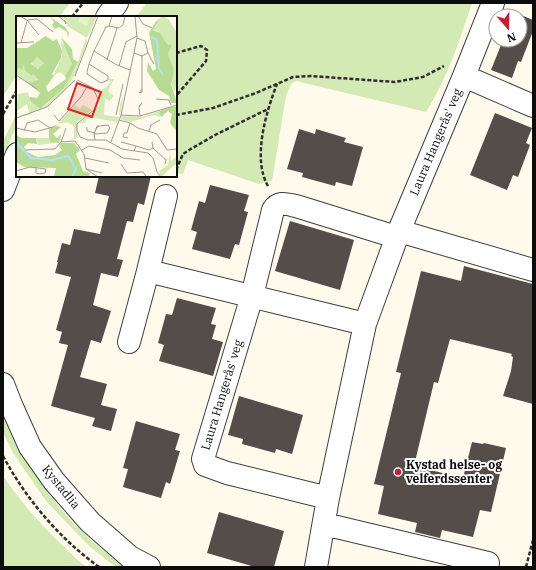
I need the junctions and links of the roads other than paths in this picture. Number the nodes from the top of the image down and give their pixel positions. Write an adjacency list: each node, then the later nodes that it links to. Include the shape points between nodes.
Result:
1 (117, 3): 3 (street)
2 (493, 3): 4 (street, Laura Hangerås' veg)
3 (108, 16)
4 (457, 69): 5 (street, Laura Hangerås' veg); 9 (street, Laura Hangerås' veg)
5 (533, 106)
6 (16, 157): 7 (street)
7 (3, 190)
8 (166, 196): 11 (street)
9 (398, 234): 10 (street); 12 (street, Laura Hangerås' veg, via 296,206 279,204 273,210); 13 (street, Laura Hangerås' veg)
10 (533, 270)
11 (148, 271): 12 (street); 14 (street)
12 (252, 296): 13 (street); 16 (street, Laura Hangerås' veg, via 203,459 205,465 227,473)
13 (365, 324): 16 (street, Laura Hangerås' veg)
14 (129, 342)
15 (3, 384): 19 (street, Kystadlia, via 30,447 54,481 90,522 130,557)
16 (328, 498): 17 (street, Laura Hangerås' veg)
17 (324, 524): 18 (street); 20 (street, Laura Hangerås' veg)
18 (488, 563)
19 (149, 567)
20 (316, 567)

